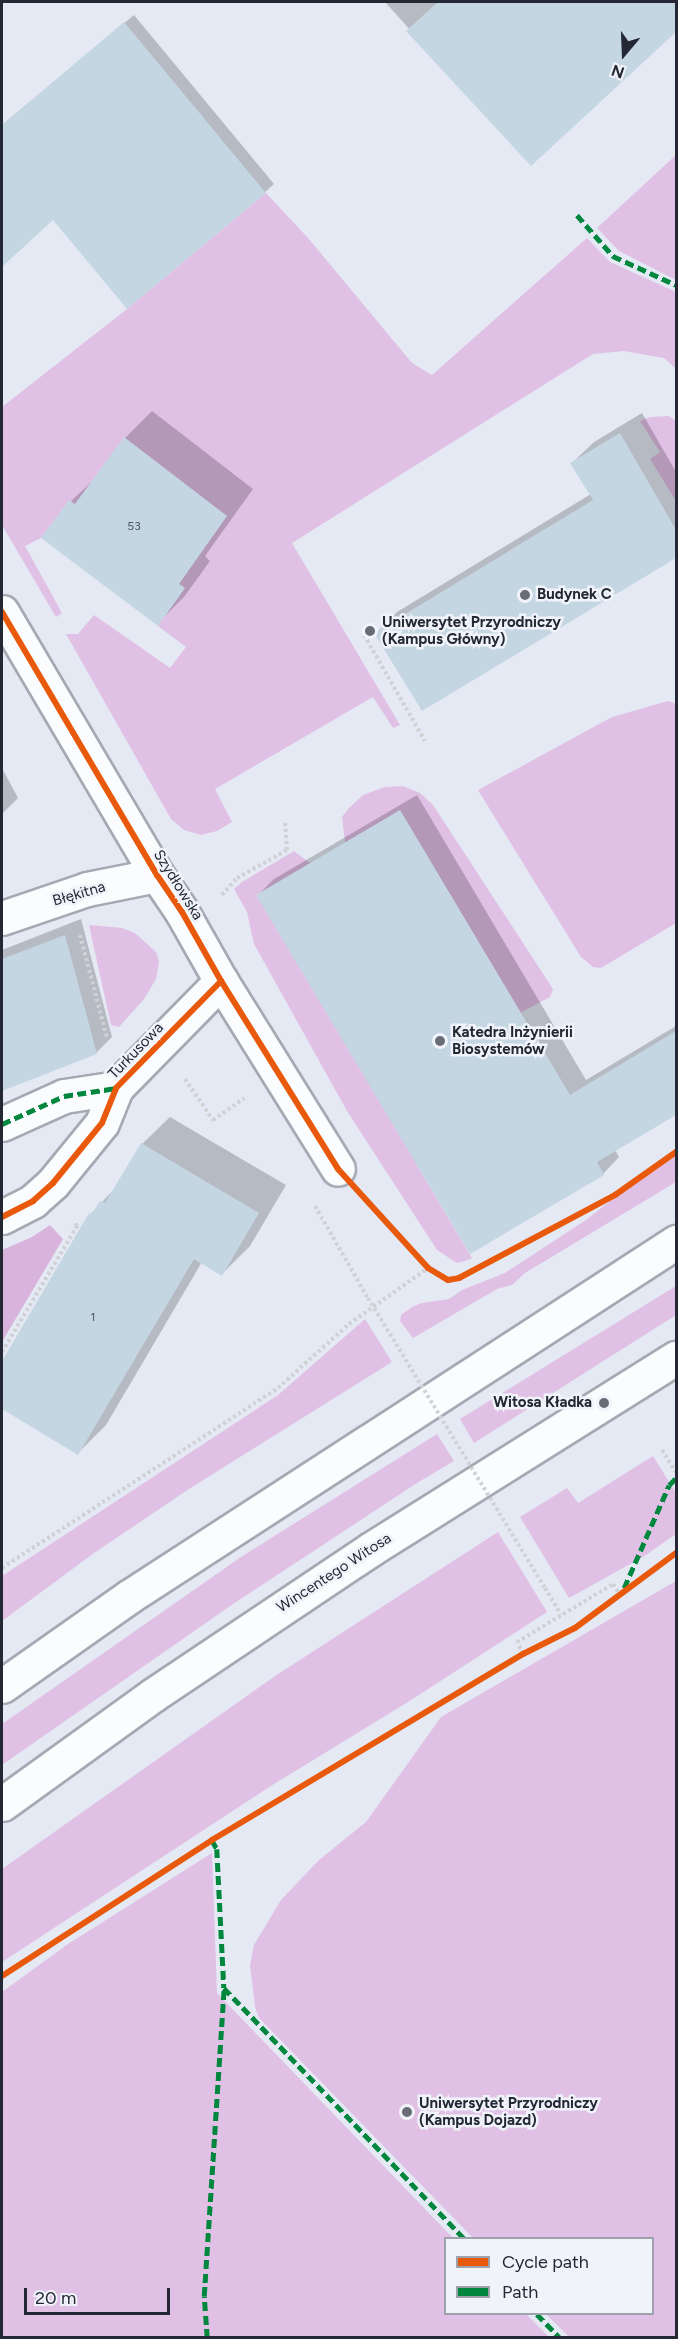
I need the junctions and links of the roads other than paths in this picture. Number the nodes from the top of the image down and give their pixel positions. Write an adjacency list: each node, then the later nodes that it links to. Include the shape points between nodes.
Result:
1 (2, 612): 2 (main road, Szydłowska)
2 (157, 875): 3 (main road, Błękitna, via 87,889); 4 (main road, Szydłowska)
3 (2, 918)
4 (221, 981): 5 (main road, Turkusowa); 7 (main road, Szydłowska)
5 (116, 1089): 6 (main road, Turkusowa, via 64,1096); 8 (main road, Turkusowa, via 102,1123 53,1183 33,1201)
6 (2, 1124)
7 (338, 1169)
8 (2, 1217)
9 (676, 1242): 11 (main road, via 130,1596)
10 (676, 1358): 12 (main road, Wincentego Witosa, via 352,1561 153,1695)
11 (2, 1686)
12 (2, 1804)

